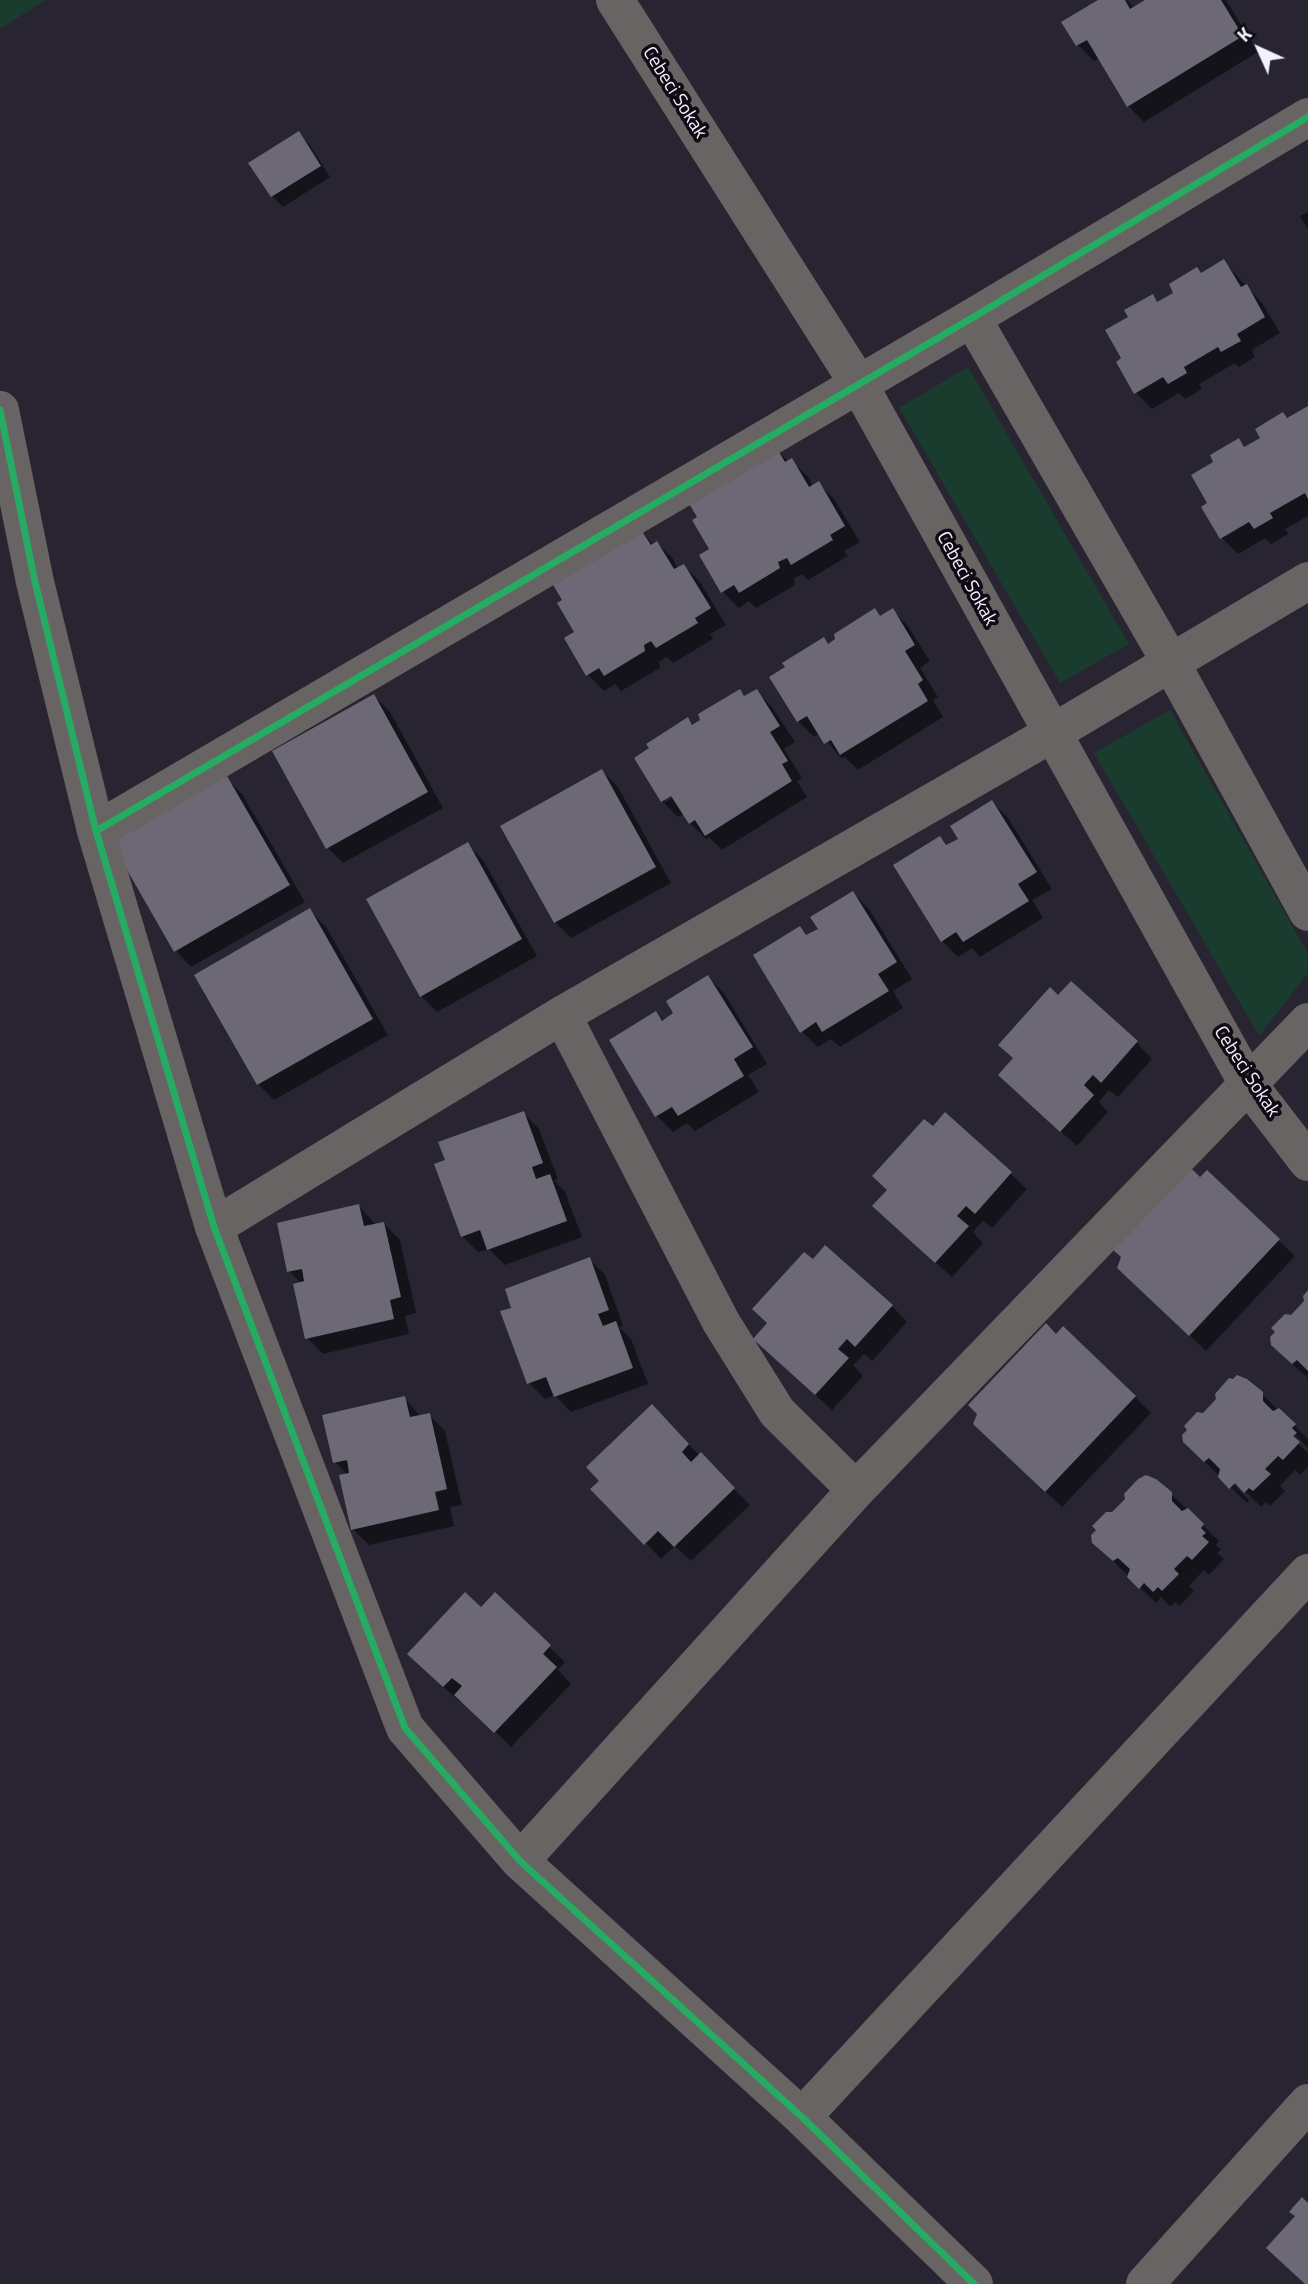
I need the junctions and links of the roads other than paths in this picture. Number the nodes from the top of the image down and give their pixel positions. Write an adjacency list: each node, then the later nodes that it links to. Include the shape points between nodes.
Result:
1 (615, 0): 4 (street, Cebeci Sokak)
2 (1308, 117): 3 (street)
3 (972, 318): 4 (street); 7 (street)
4 (858, 383): 8 (street, Cebeci Sokak); 9 (street)
5 (0, 410): 9 (street, via 35,582)
6 (1308, 581): 7 (street)
7 (1171, 663): 8 (street); 10 (street)
8 (1051, 734): 11 (street); 13 (street, Cebeci Sokak)
9 (96, 831): 15 (street)
10 (1308, 912)
11 (562, 1016): 15 (street); 16 (street, via 721,1322 777,1412)
12 (1308, 1022): 13 (street)
13 (1248, 1084): 14 (street, Cebeci Sokak); 16 (street)
14 (1308, 1162)
15 (214, 1227): 18 (street, via 405,1728)
16 (856, 1490): 18 (street)
17 (1308, 1573): 20 (street)
18 (520, 1861): 20 (street)
19 (1308, 2102): 22 (street)
20 (802, 2117): 21 (street)
21 (974, 2284)
22 (1145, 2284)

